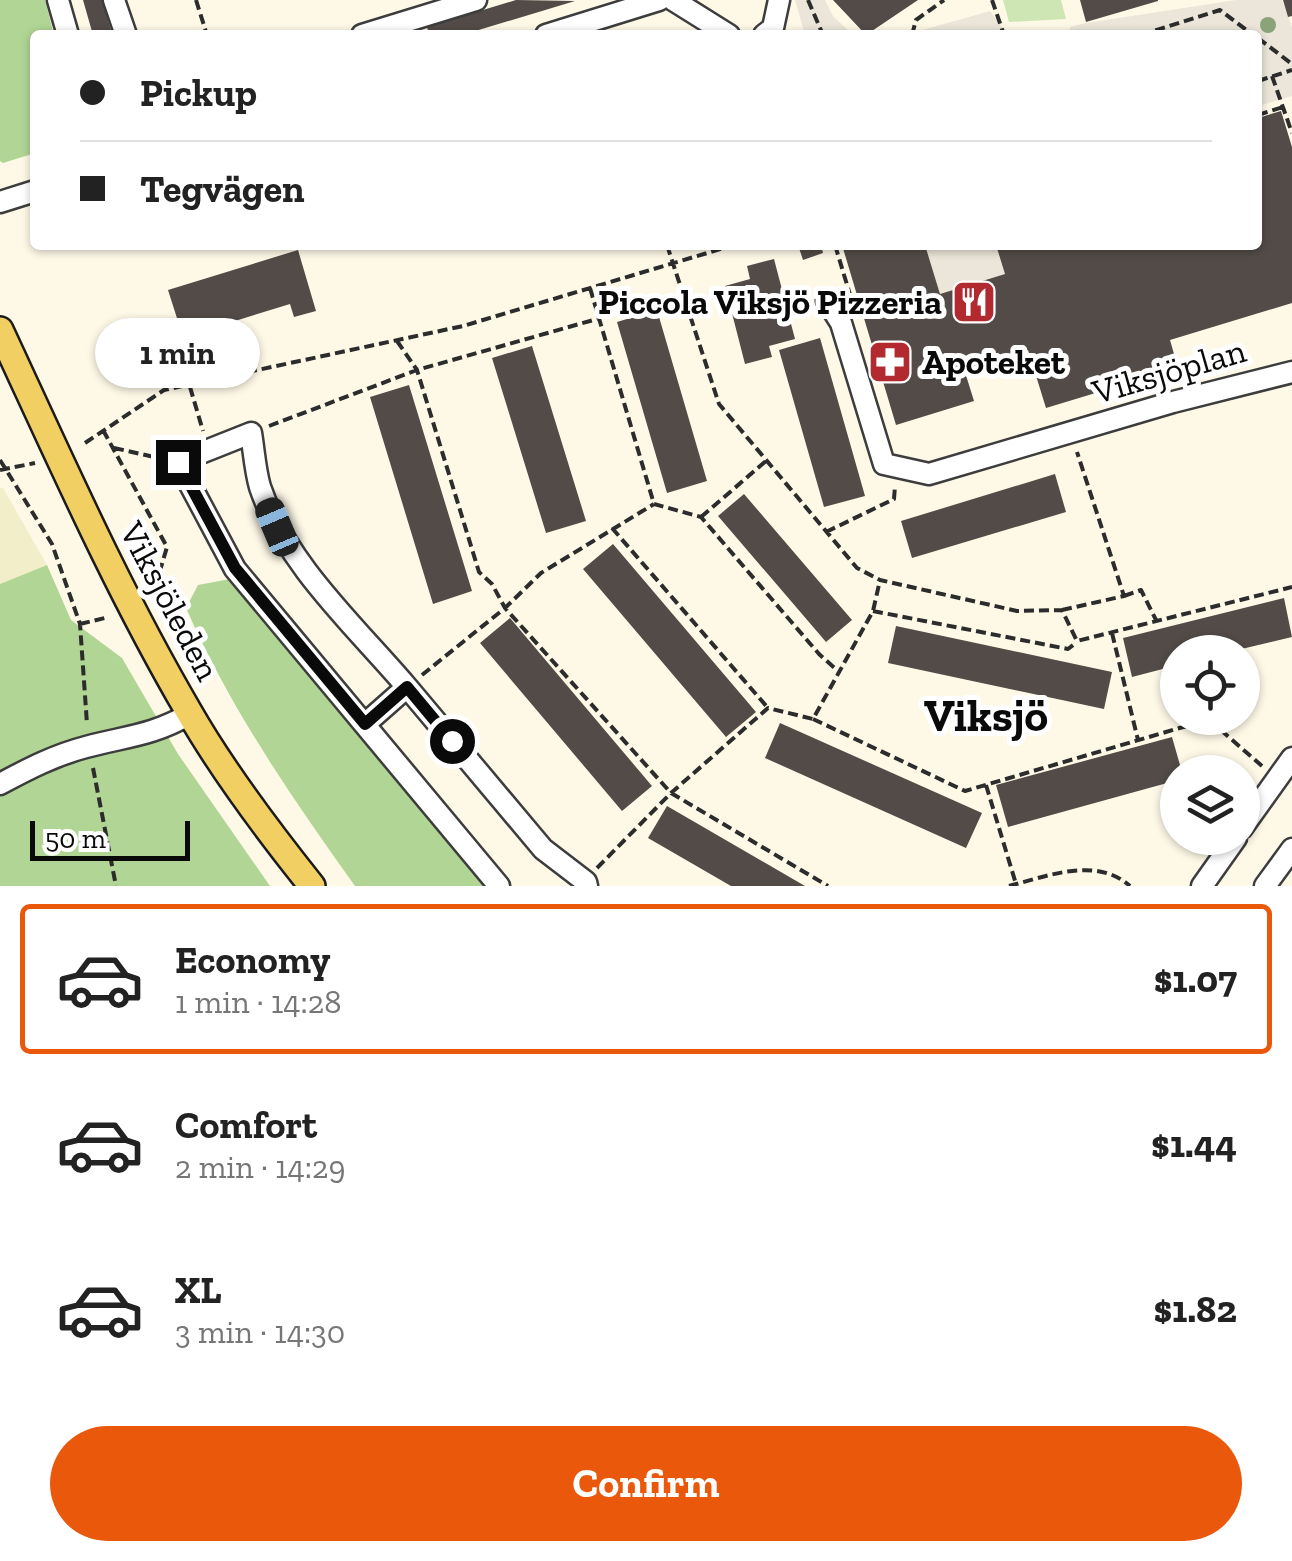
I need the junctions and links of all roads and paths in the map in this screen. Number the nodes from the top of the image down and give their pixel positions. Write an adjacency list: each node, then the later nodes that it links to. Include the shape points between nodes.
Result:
1 (58, 0): 13 (street)
2 (114, 0): 14 (street)
3 (196, 0): 15 (path)
4 (476, 0): 12 (street)
5 (659, 0): 11 (street)
6 (673, 0): 17 (street)
7 (779, 0): 18 (street)
8 (808, 0): 19 (path)
9 (944, 0): 20 (path, via 916,20)
10 (992, 0): 21 (path)
11 (601, 9): 16 (street)
12 (401, 29)
13 (67, 30)
14 (124, 30)
15 (205, 30)
16 (557, 30)
17 (722, 30)
18 (770, 30)
19 (821, 30)
20 (913, 30)
21 (1002, 30)
22 (1157, 30): 23 (path, via 1220,10)
23 (1246, 30)
24 (1262, 43): 25 (path)
25 (1292, 67): 26 (path)
26 (1272, 76): 27 (path); 28 (path)
27 (1262, 80)
28 (1283, 107): 29 (path); 30 (path)
29 (1262, 114)
30 (1292, 133)
31 (30, 193): 32 (street)
32 (0, 202)
33 (668, 250): 35 (path)
34 (717, 250): 35 (path)
35 (672, 263): 36 (path); 51 (path, via 719,404)
36 (590, 288): 38 (path); 40 (path)
37 (827, 301): 46 (street, Viksjöplan, via 842,323 884,464 929,474)
38 (598, 318): 41 (path); 55 (path)
39 (0, 330): 73 (main road, Viksjöleden, via 105,557)
40 (397, 341): 41 (path); 43 (path)
41 (417, 370): 45 (path); 62 (path, via 479,572)
42 (1292, 372): 46 (street, Viksjöplan)
43 (190, 385): 44 (path, via 164,390); 49 (path)
44 (103, 430): 47 (path); 48 (path)
45 (251, 433): 49 (street); 71 (street, via 259,484 277,527)
46 (1071, 433): 61 (path)
47 (85, 443)
48 (112, 448): 52 (path); 60 (path, via 166,548)
49 (208, 450): 52 (street)
50 (0, 460): 54 (path)
51 (766, 461): 56 (path); 58 (path, via 857,568)
52 (178, 462): 75 (street, via 235,568)
53 (35, 463): 54 (path)
54 (3, 470): 67 (path, via 52,544)
55 (654, 504): 56 (path); 57 (path)
56 (701, 517): 70 (path)
57 (612, 528): 62 (path, via 541,573); 72 (path)
58 (880, 580): 63 (path, via 1018,611); 64 (path)
59 (1292, 587): 66 (path)
60 (154, 591)
61 (1124, 596): 63 (path); 66 (path, via 1141,590)
62 (505, 608): 71 (path); 82 (path)
63 (1062, 610): 69 (path)
64 (873, 611): 69 (path, via 1068,650); 70 (path)
65 (110, 616): 67 (path)
66 (1156, 622): 68 (path)
67 (80, 624): 77 (path)
68 (1112, 632): 69 (path); 76 (path)
69 (1078, 641)
70 (838, 670): 74 (path)
71 (407, 687): 75 (street); 86 (street, via 543,849)
72 (768, 708): 74 (path); 82 (path)
73 (190, 714): 77 (street, via 146,735); 89 (main road, Viksjöleden)
74 (813, 719): 81 (path, via 965,791)
75 (365, 724): 90 (street)
76 (1138, 740): 79 (path, via 1215,725); 81 (path)
77 (88, 746): 80 (street); 88 (path)
78 (1292, 758): 79 (street)
79 (1278, 779): 83 (street)
80 (0, 784)
81 (986, 785): 87 (path)
82 (671, 793): 86 (path); 91 (path)
83 (1260, 804)
84 (1292, 849): 95 (street)
85 (1224, 855): 94 (street)
86 (587, 884)
87 (1016, 884): 92 (path); 93 (path, via 1102,870)
88 (116, 886)
89 (312, 886)
90 (500, 886)
91 (828, 886)
92 (1009, 886)
93 (1130, 886)
94 (1202, 886)
95 (1265, 886)

